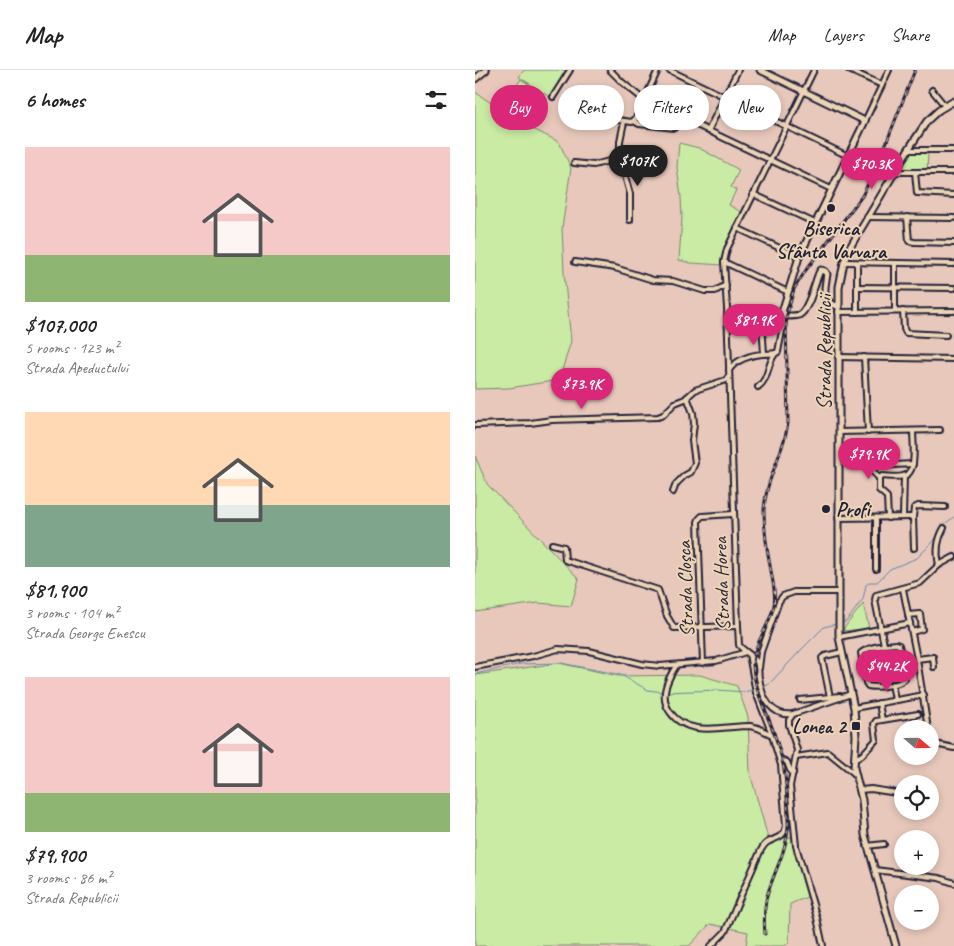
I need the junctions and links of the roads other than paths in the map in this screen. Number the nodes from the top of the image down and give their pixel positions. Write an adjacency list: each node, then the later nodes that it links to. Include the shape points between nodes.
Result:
1 (486, 70): 11 (main road)
2 (570, 70): 19 (street)
3 (610, 70): 17 (street)
4 (658, 70): 12 (street)
5 (669, 70): 18 (street)
6 (738, 70): 13 (street)
7 (760, 70): 16 (main road)
8 (814, 70): 16 (street)
9 (849, 70): 14 (street)
10 (889, 70): 14 (street)
11 (475, 79)
12 (651, 85)
13 (731, 85)
14 (882, 85): 24 (street)
15 (932, 90): 21 (street)
16 (803, 91): 24 (main road); 27 (street)
17 (634, 92)
18 (719, 94)
19 (553, 97)
20 (954, 101): 21 (main road, Strada Republicii)
21 (945, 106): 30 (main road, Strada Republicii, via 927,121)
22 (719, 110): 29 (street)
23 (634, 121): 25 (street)
24 (865, 121): 32 (main road)
25 (624, 122)
26 (781, 124): 27 (street)
27 (786, 126): 32 (street); 34 (street)
28 (622, 130): 33 (street)
29 (709, 131): 34 (street)
30 (908, 150): 31 (street); 36 (main road, Strada Republicii)
31 (954, 150)
32 (848, 156): 39 (main road)
33 (620, 158): 35 (street, via 594,165); 45 (street, via 630,194)
34 (770, 160): 39 (street); 40 (street)
35 (574, 163)
36 (895, 172): 37 (street); 42 (main road, Strada Republicii)
37 (915, 172): 38 (street); 41 (street, via 917,193)
38 (954, 172)
39 (831, 190): 46 (main road)
40 (753, 194): 46 (street); 47 (street)
41 (954, 194)
42 (867, 217): 43 (street); 51 (main road, Strada Republicii)
43 (907, 217): 44 (street); 48 (street, via 909,241)
44 (954, 218)
45 (630, 220)
46 (815, 223): 49 (main road)
47 (737, 228): 49 (street); 54 (street)
48 (954, 242)
49 (799, 257): 60 (main road)
50 (575, 262): 56 (street, via 609,266 705,291 715,291)
51 (844, 262): 52 (street); 61 (main road, Strada Republicii)
52 (857, 263): 53 (street); 58 (street)
53 (895, 263): 55 (street); 57 (street)
54 (724, 264): 56 (street, Strada Horea); 60 (street)
55 (954, 264)
56 (726, 285): 74 (street, Strada Horea)
57 (895, 286): 58 (street); 59 (street); 62 (street)
58 (857, 287): 65 (street)
59 (954, 288)
60 (788, 292): 66 (main road, via 782,312)
61 (838, 309): 65 (street); 66 (main road, via 826,299 827,274 821,270 803,312); 71 (main road, Strada Republicii)
62 (895, 311): 63 (street); 65 (street)
63 (903, 311): 64 (street); 68 (street, via 906,333)
64 (954, 311)
65 (857, 312)
66 (785, 315): 70 (street, via 779,351)
67 (762, 323): 69 (street)
68 (946, 335)
69 (764, 354): 70 (street); 74 (street, via 736,362)
70 (775, 354): 75 (street, via 764,381)
71 (838, 357): 72 (street); 80 (main road, Strada Republicii)
72 (864, 357): 73 (street); 81 (street)
73 (954, 359)
74 (728, 377): 76 (street, via 695,390); 87 (street, Strada Horea)
75 (758, 387)
76 (687, 397): 77 (street, via 659,417); 85 (street, via 693,414 695,463)
77 (476, 425)
78 (940, 430): 79 (street)
79 (913, 431): 81 (street); 82 (street)
80 (839, 432): 81 (street); 90 (main road, Strada Republicii)
81 (868, 432)
82 (913, 464): 83 (street); 84 (street, via 875,466 873,472)
83 (904, 476): 84 (street); 89 (street)
84 (879, 478): 92 (street, via 878,489 887,497)
85 (673, 492)
86 (945, 507): 88 (street, via 916,507)
87 (733, 514): 103 (street, Strada Horea); 104 (street, Strada Cloșca, via 702,516 698,522)
88 (913, 516): 89 (street); 95 (street)
89 (903, 517): 92 (street)
90 (839, 518): 91 (street); 100 (main road, Strada Republicii)
91 (876, 518): 92 (street); 98 (street)
92 (888, 518)
93 (944, 528): 97 (street, via 938,545)
94 (552, 544): 104 (street, via 564,547 565,560 658,590 674,628)
95 (914, 548)
96 (954, 557): 97 (street)
97 (939, 565): 99 (street, via 920,584)
98 (876, 569)
99 (903, 589): 101 (street); 105 (street, via 876,595)
100 (838, 592): 107 (main road, Strada Republicii); 117 (street, via 794,592 783,596 761,652)
101 (908, 615): 102 (street); 106 (street, via 920,614 922,629)
102 (910, 623): 105 (street); 106 (street)
103 (738, 626): 104 (street); 111 (street, Strada Horea, via 739,645)
104 (701, 627): 113 (street, Strada Cloșca)
105 (882, 629): 107 (street); 108 (street)
106 (912, 632): 112 (street)
107 (839, 637): 110 (main road, Strada Republicii)
108 (884, 645): 109 (street); 118 (street, via 897,644 899,647 905,679)
109 (878, 647): 119 (street); 119 (street, via 863,650 861,654 867,685)
110 (842, 652): 120 (main road, Strada Republicii); 122 (street, via 822,658)
111 (748, 653): 113 (street); 117 (street, Strada Horea, via 756,661); 131 (street, via 756,693)
112 (917, 659): 116 (street, via 933,657); 121 (street)
113 (703, 663): 114 (street)
114 (676, 666): 115 (street, via 649,665 569,649); 131 (street, via 664,692 669,710 678,721 698,728 750,726)
115 (475, 667)
116 (934, 668)
117 (759, 674): 127 (street, Strada Horea, via 769,706 777,712)
118 (892, 684): 119 (street); 124 (street)
119 (884, 685)
120 (849, 694): 122 (street); 126 (main road, Strada Republicii); 127 (street)
121 (924, 695): 124 (street); 130 (street)
122 (830, 697): 123 (street)
123 (800, 700)
124 (895, 700): 125 (street)
125 (879, 703): 126 (street); 129 (street)
126 (854, 708): 135 (main road, Strada Republicii)
127 (793, 714): 134 (street, via 789,726 797,750)
128 (918, 714): 129 (street)
129 (883, 720): 135 (street, via 874,724 876,740)
130 (926, 720)
131 (772, 735): 136 (street)
132 (939, 745): 133 (street)
133 (954, 748)
134 (796, 757): 137 (street); 138 (street, via 828,752)
135 (855, 758): 138 (main road, Strada Republicii)
136 (780, 760): 137 (street, via 786,761); 145 (street, via 785,832 766,843 759,852 725,932)
137 (793, 772): 146 (street, via 790,786 796,846)
138 (855, 774): 139 (main road, Strada Republicii)
139 (860, 790): 140 (street, via 871,788); 142 (main road, Strada Republicii)
140 (894, 792)
141 (884, 844): 142 (street)
142 (867, 846): 143 (main road, Strada Republicii)
143 (875, 870): 144 (street); 147 (main road, Strada Republicii)
144 (954, 883)
145 (711, 946)
146 (823, 946)
147 (896, 946)

